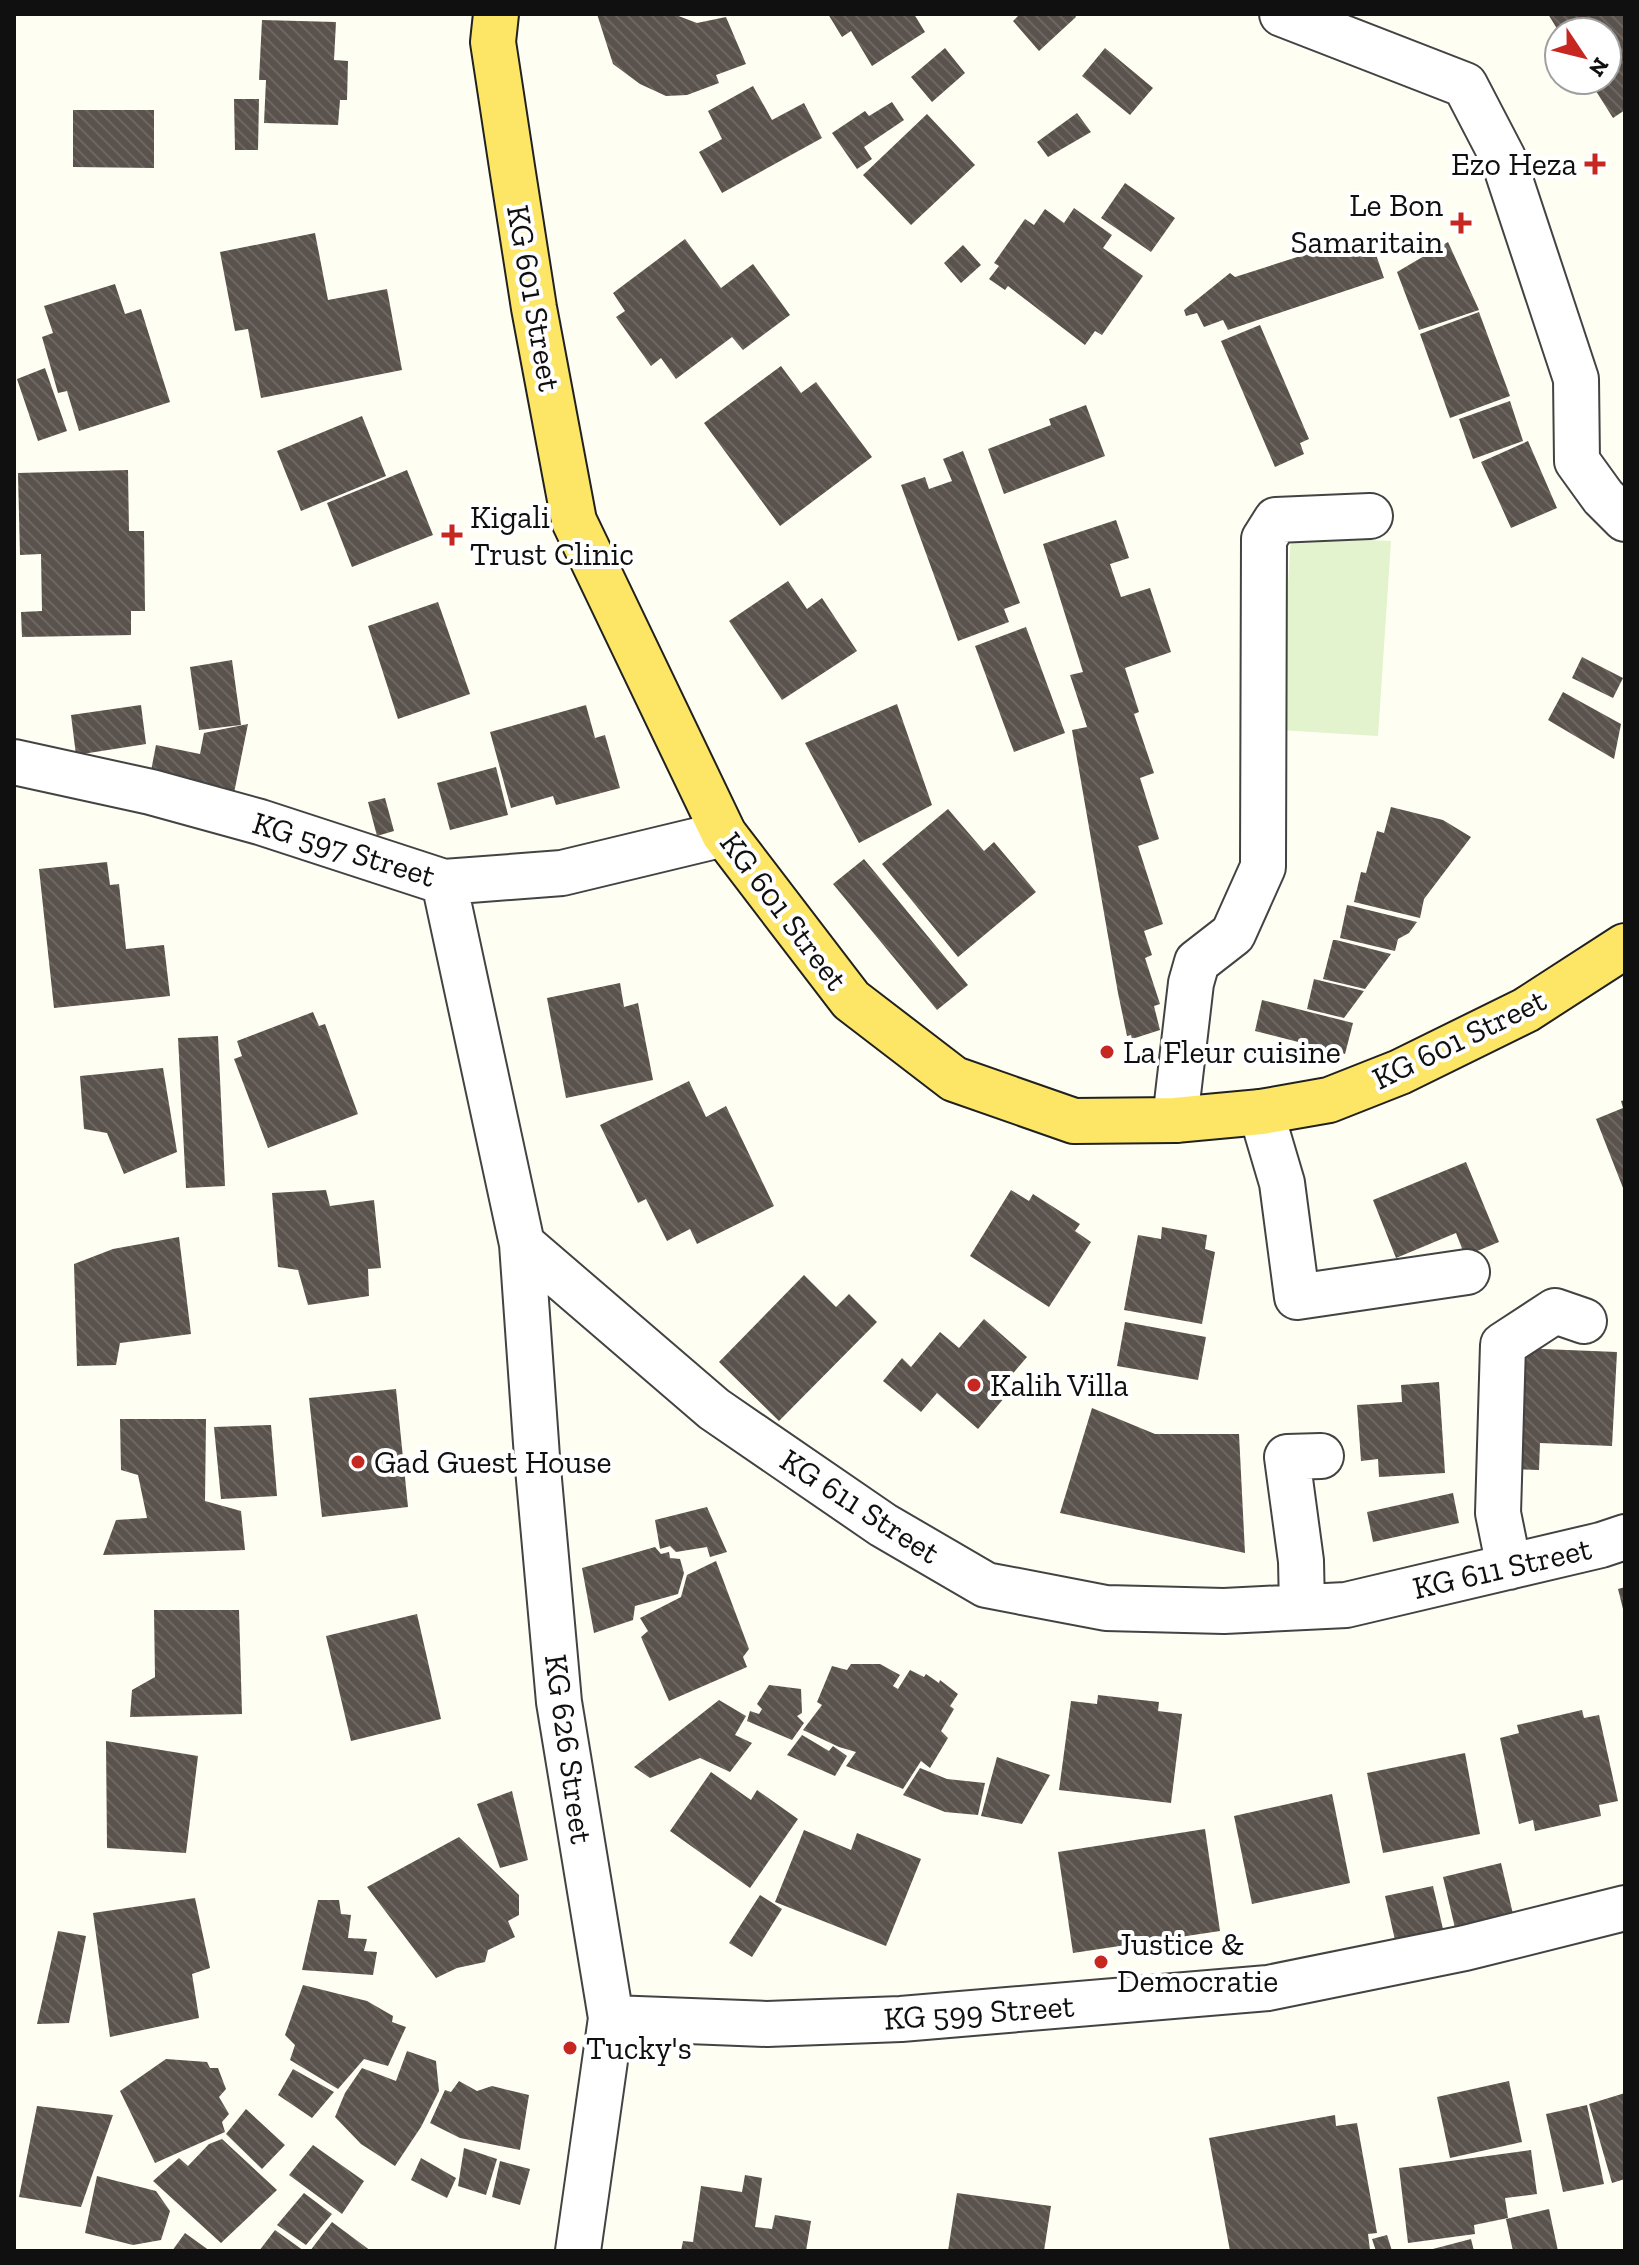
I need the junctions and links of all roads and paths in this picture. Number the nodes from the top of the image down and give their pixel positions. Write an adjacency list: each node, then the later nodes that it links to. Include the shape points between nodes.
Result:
1 (496, 14): 6 (main road, KG 601 Street, via 493,42 524,245 574,521)
2 (1282, 14): 4 (street, via 1465,85 1503,158 1576,379 1577,461)
3 (1370, 516): 10 (street, via 1276,520 1264,539 1263,867 1233,934 1197,962)
4 (1625, 519)
5 (14, 762): 7 (street, KG 597 Street, via 247,818)
6 (724, 834): 7 (street, KG 597 Street, via 562,873); 10 (main road, KG 601 Street, via 851,1000 954,1079 1074,1121)
7 (444, 882): 11 (street)
8 (1625, 946): 9 (main road, KG 601 Street, via 1526,1010 1400,1072 1329,1100)
9 (1261, 1112): 10 (main road, KG 601 Street); 12 (street, via 1282,1183 1297,1297)
10 (1175, 1120)
11 (522, 1244): 17 (street, KG 611 Street, via 714,1409 883,1525 986,1585 1106,1608); 19 (street, KG 626 Street, via 559,1702)
12 (1467, 1272)
13 (1584, 1321): 16 (street, via 1555,1311 1503,1345 1498,1513)
14 (1321, 1456): 17 (street, via 1287,1457)
15 (1625, 1537): 16 (street, KG 611 Street)
16 (1509, 1567): 17 (street, KG 611 Street, via 1346,1605)
17 (1302, 1607)
18 (1625, 1908): 19 (street, KG 599 Street, via 1465,1948 1268,1988 901,2019 767,2024)
19 (611, 2018): 20 (street, KG 626 Street)
20 (578, 2251)

